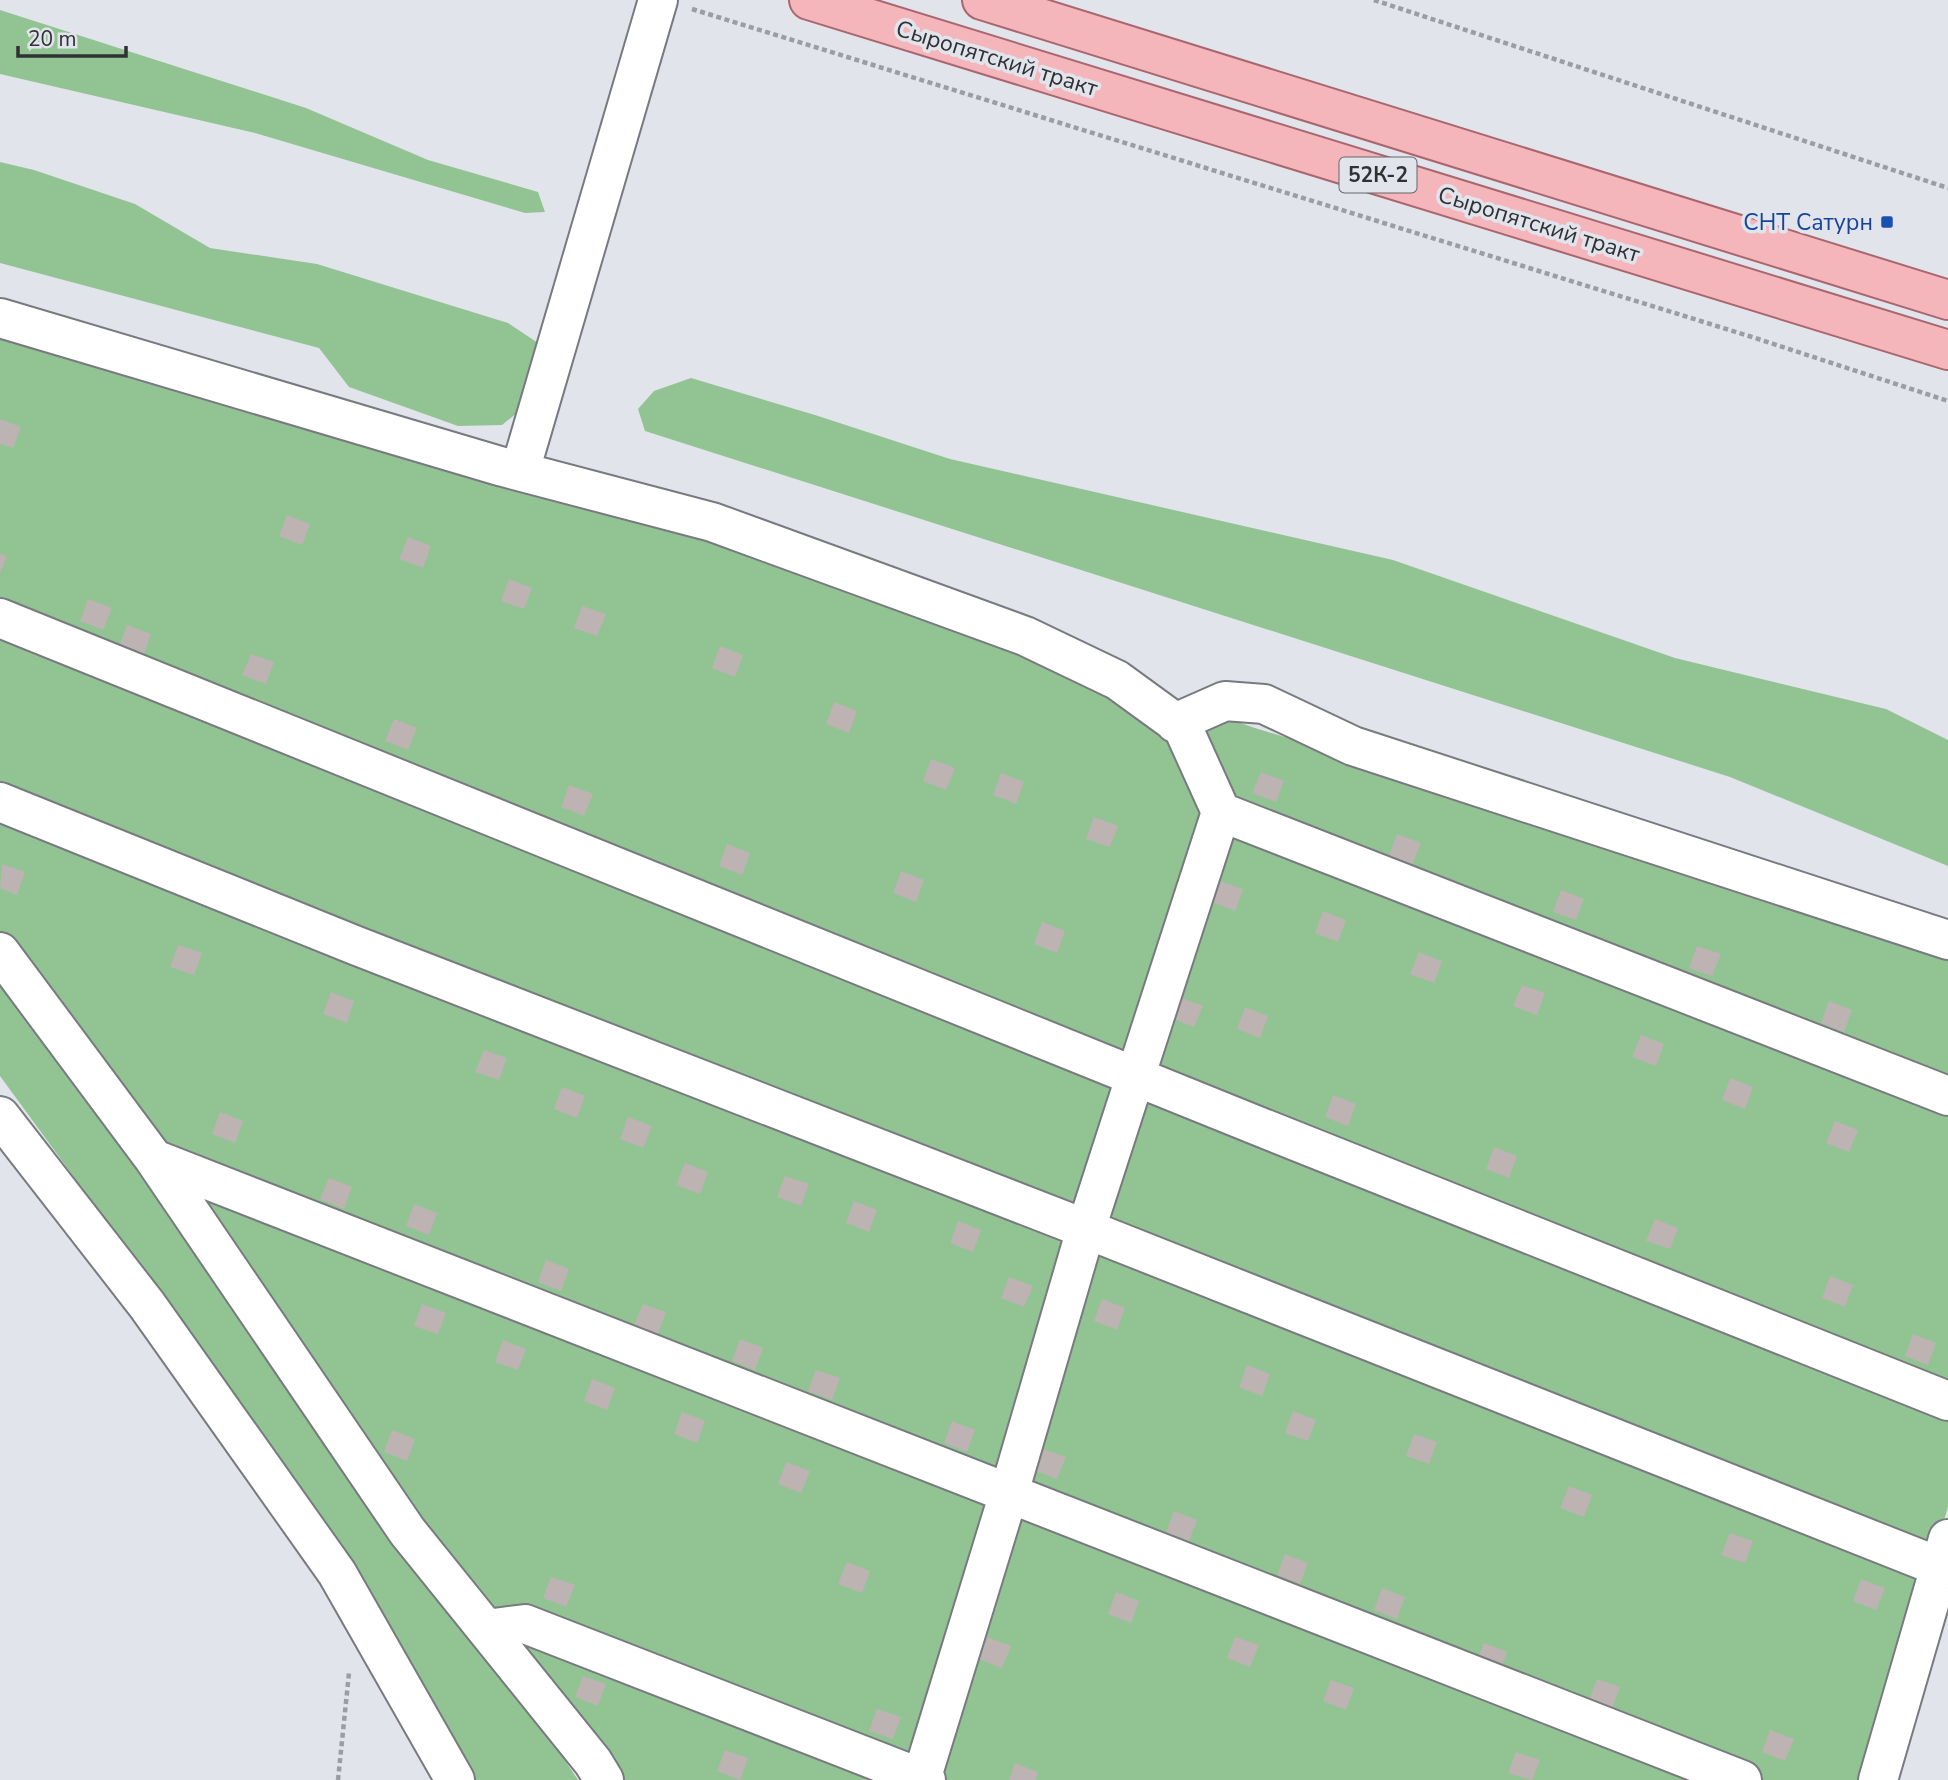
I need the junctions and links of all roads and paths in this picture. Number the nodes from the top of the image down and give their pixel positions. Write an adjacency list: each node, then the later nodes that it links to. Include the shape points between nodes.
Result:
1 (809, 0): 8 (main road, Сыропятский тракт / 52К-2)
2 (982, 0): 6 (main road, 52К-2)
3 (1374, 0): 5 (path)
4 (675, 4): 9 (path); 10 (street)
5 (1948, 188)
6 (1948, 300)
7 (0, 318): 10 (street)
8 (1948, 350)
9 (1948, 401)
10 (520, 471): 12 (street, via 712,522 1025,636 1117,680)
11 (0, 618): 17 (street)
12 (1175, 723): 14 (street, via 1183,728); 15 (street, via 1225,701 1264,704 1353,746)
13 (0, 802): 21 (street)
14 (1221, 812): 17 (street); 18 (street)
15 (1948, 940)
16 (0, 952): 20 (street)
17 (1136, 1077): 21 (street); 22 (street)
18 (1948, 1096)
19 (0, 1116): 29 (street, via 147,1305 337,1573)
20 (154, 1159): 23 (street); 25 (street, via 407,1531)
21 (1086, 1229): 23 (street); 24 (street)
22 (1948, 1401)
23 (1009, 1493): 27 (street); 31 (street)
24 (1944, 1553): 32 (street)
25 (486, 1629): 27 (street, via 525,1624); 30 (street)
26 (349, 1673): 28 (path)
27 (923, 1779)
28 (338, 1780)
29 (455, 1780)
30 (604, 1780)
31 (1742, 1780)
32 (1878, 1780)

